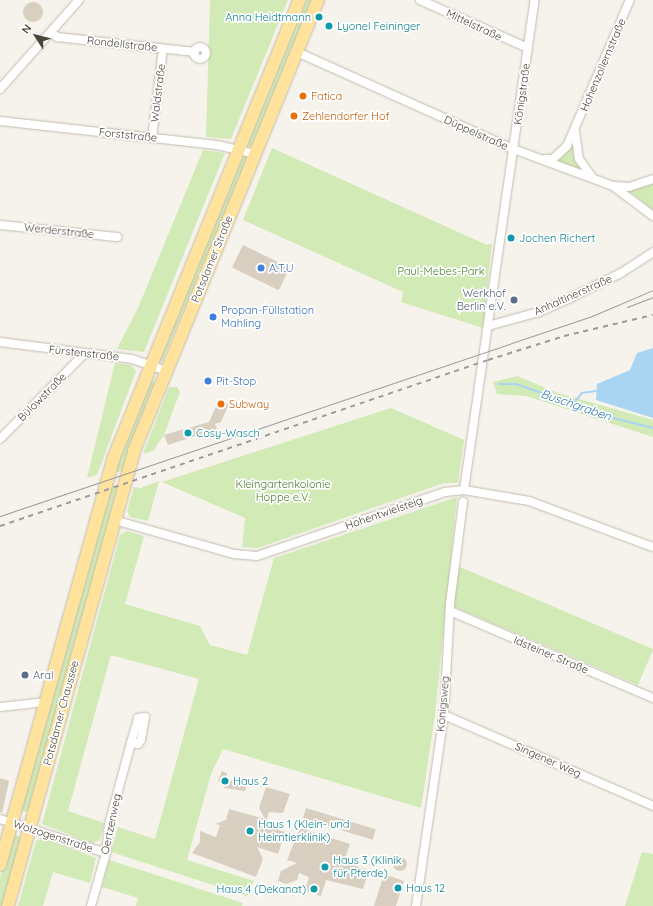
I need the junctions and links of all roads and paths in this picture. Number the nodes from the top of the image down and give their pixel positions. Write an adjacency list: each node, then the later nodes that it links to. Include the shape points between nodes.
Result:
1 (79, 0): 7 (street)
2 (300, 0): 16 (main road, Potsdamer Straße)
3 (318, 0): 11 (main road, Potsdamer Straße)
4 (420, 0): 8 (street, Mittelstraße)
5 (535, 0): 8 (street, Königstraße)
6 (630, 0): 14 (street, Hohenzollernstraße)
7 (51, 32): 9 (street, Rondellstraße, via 57,37); 12 (street)
8 (528, 48): 17 (street, Königstraße)
9 (163, 49): 10 (street, Rondellstraße); 15 (street, Waldstraße)
10 (195, 52)
11 (297, 52): 17 (street, Düppelstraße); 18 (main road, Potsdamer Straße)
12 (0, 88)
13 (0, 121): 15 (street, Forststraße)
14 (575, 130): 19 (street, Hohenzollernstraße, via 561,154); 20 (street, via 580,159)
15 (152, 138): 16 (street, Forststraße)
16 (239, 148): 18 (street, Forststraße); 30 (main road, Potsdamer Straße)
17 (514, 149): 19 (street, Düppelstraße); 27 (street, Königstraße)
18 (255, 154): 31 (main road, Potsdamer Straße)
19 (542, 160): 20 (street, Düppelstraße)
20 (592, 177): 22 (street, Düppelstraße)
21 (653, 179): 22 (street, via 629,187)
22 (613, 186): 23 (street, Düppelstraße)
23 (653, 216)
24 (0, 224): 25 (street, Werderstraße)
25 (117, 237)
26 (653, 252): 27 (street, Anhaltinerstraße, via 621,273 564,301 539,312)
27 (488, 326): 33 (street, Königstraße)
28 (0, 342): 29 (street, Fürstenstraße)
29 (84, 354): 30 (street, Fürstenstraße, via 132,359); 32 (street, Bülowstraße)
30 (151, 364): 31 (street, Fürstenstraße); 35 (main road, Potsdamer Straße, via 122,434)
31 (166, 371): 36 (main road, Potsdamer Straße, via 134,451)
32 (0, 439)
33 (464, 490): 36 (street, Hohentwielsteig, via 445,492 257,556 234,554); 37 (street, Hohentwielsteig, via 528,501)
34 (463, 502): 38 (street, Königsweg)
35 (98, 511): 40 (main road, Potsdamer Chaussee)
36 (114, 520): 47 (main road, Potsdamer Chaussee)
37 (653, 547)
38 (450, 611): 39 (street, Idsteiner Straße); 42 (street, Königsweg)
39 (653, 698)
40 (45, 702): 41 (street); 46 (main road, Potsdamer Chaussee)
41 (0, 707)
42 (444, 715): 44 (street, Singener Weg); 52 (street, Königsweg)
43 (131, 743): 48 (street, Oertzenweg, via 109,824)
44 (653, 806)
45 (0, 819): 46 (street, Wolzogenstraße)
46 (12, 822): 47 (street, Wolzogenstraße); 49 (main road, Potsdamer Chaussee)
47 (29, 828): 48 (street, Wolzogenstraße); 50 (main road, Potsdamer Chaussee)
48 (106, 853): 51 (street, Oertzenweg)
49 (0, 865)
50 (8, 906)
51 (91, 906)
52 (416, 906)

